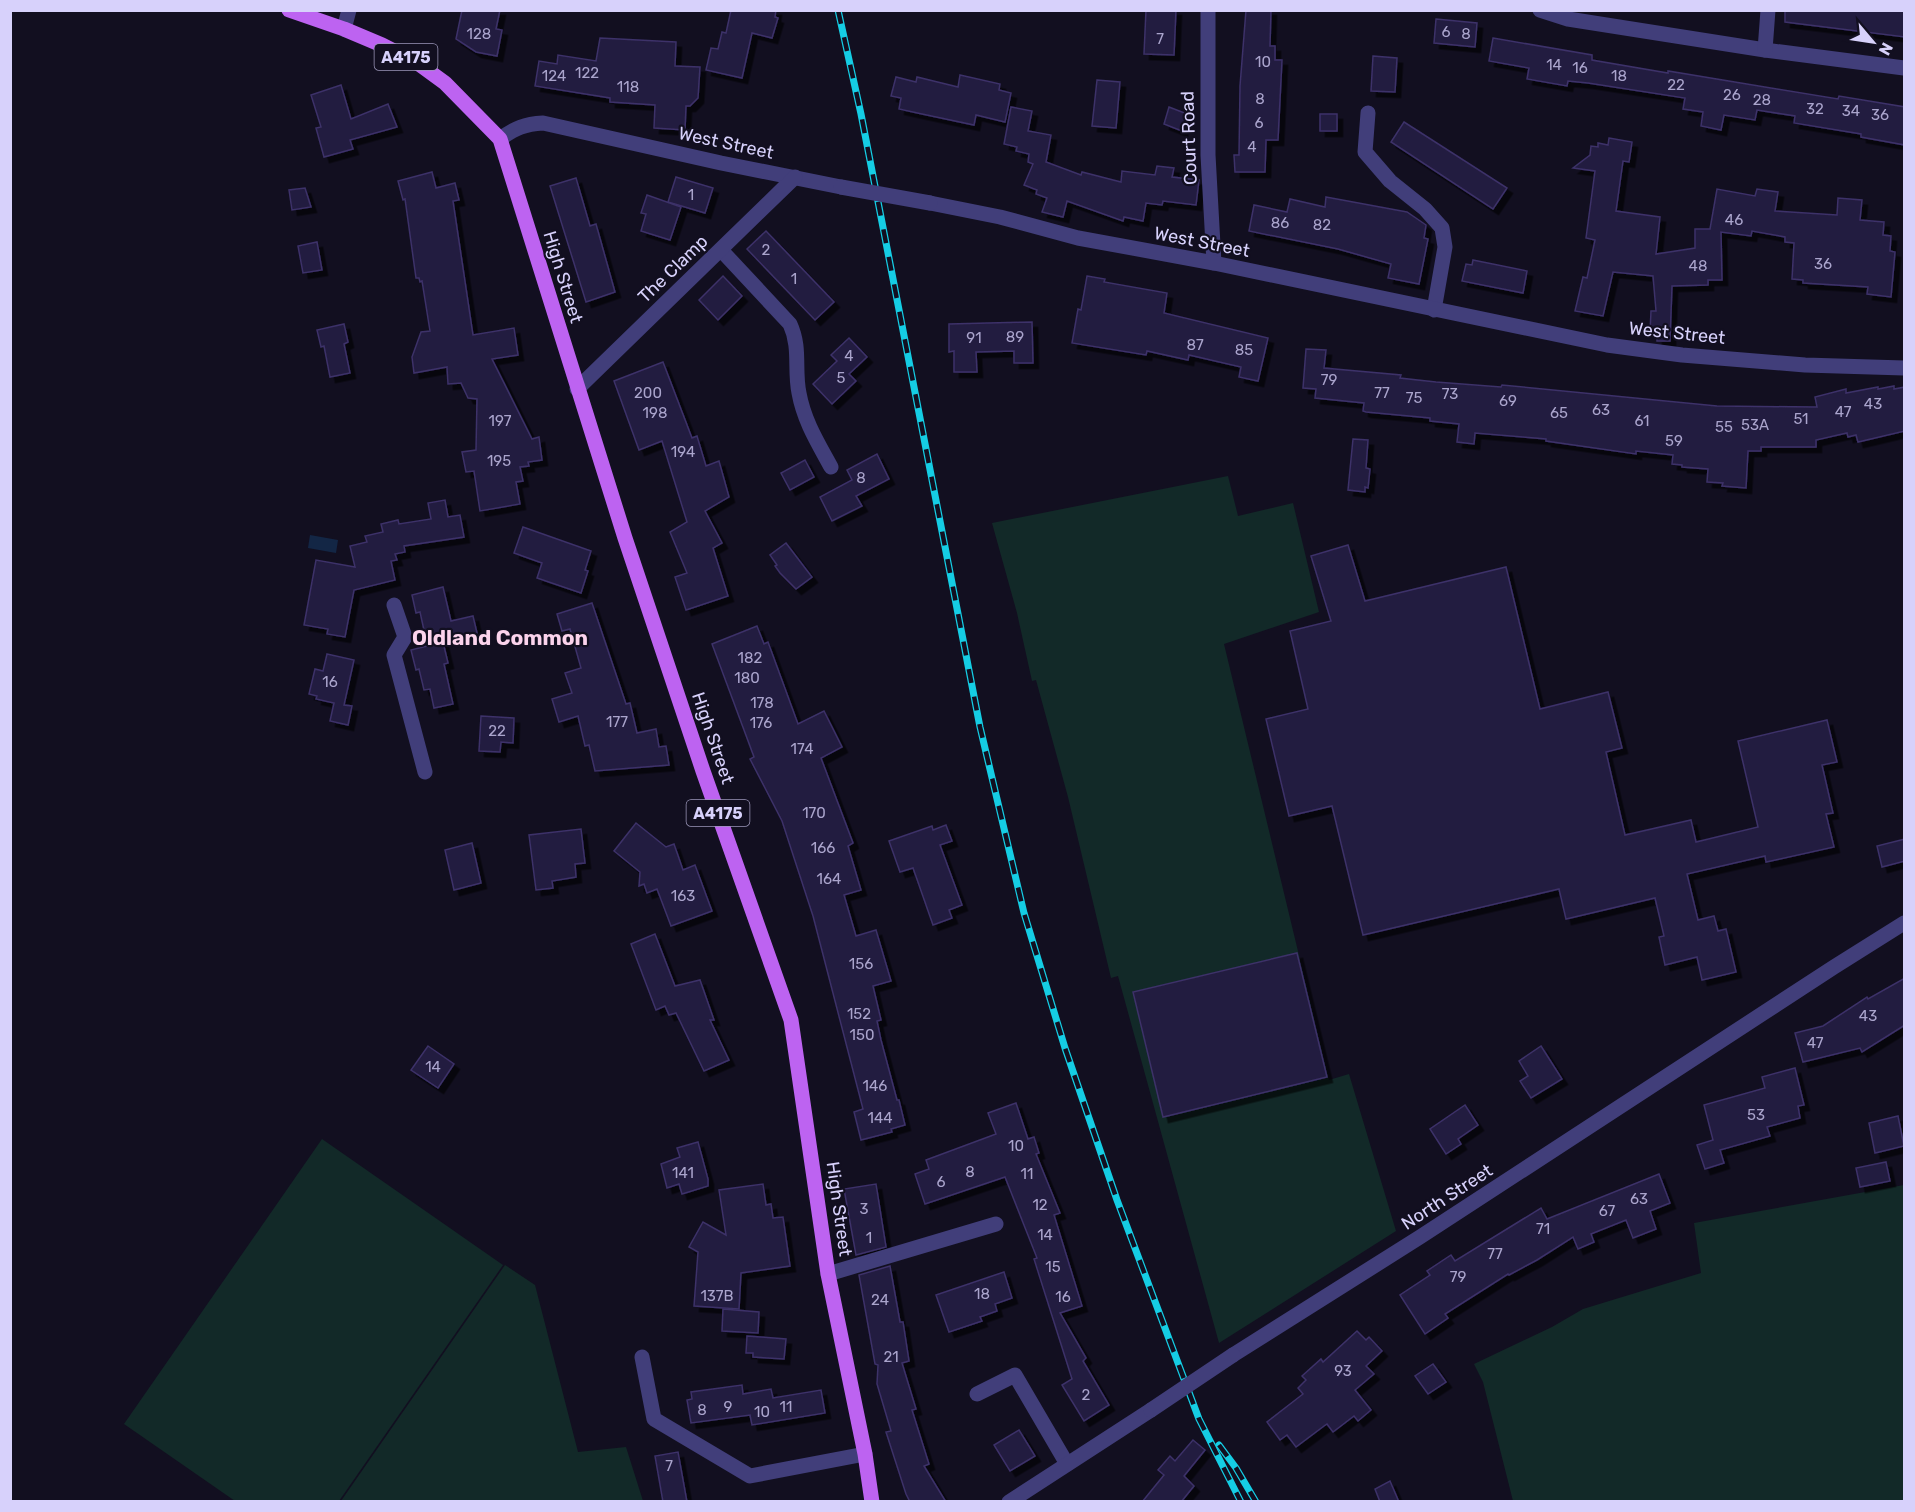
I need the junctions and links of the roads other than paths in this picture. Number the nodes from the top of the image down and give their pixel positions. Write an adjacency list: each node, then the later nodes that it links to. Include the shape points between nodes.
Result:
1 (289, 10): 6 (main road, A4175)
2 (349, 10): 6 (street)
3 (1208, 10): 13 (street, Court Road, via 1208,155)
4 (1540, 10): 7 (street, via 1562,18)
5 (1768, 10): 7 (street)
6 (344, 29): 10 (main road, A4175, via 419,64 445,83)
7 (1765, 50): 8 (street)
8 (1905, 68)
9 (1368, 113): 14 (street, via 1365,152 1390,182 1442,228 1445,247)
10 (500, 139): 11 (street, West Street, via 514,128 543,123); 16 (main road, High Street / A4175)
11 (795, 177): 12 (street, The Clamp); 13 (street, West Street, bridge)
12 (721, 250): 16 (street, The Clamp); 17 (street, via 790,324 796,337 802,407)
13 (1214, 263): 14 (street, West Street)
14 (1434, 310): 15 (street, West Street, via 1607,345 1682,355)
15 (1905, 368)
16 (577, 389): 22 (main road, High Street / A4175, via 703,771 791,1020)
17 (831, 467)
18 (394, 605): 19 (street, via 405,637 394,656)
19 (425, 772)
20 (1905, 923): 26 (street, North Street, bridge)
21 (996, 1224): 22 (street)
22 (828, 1274): 25 (main road, High Street / A4175)
23 (642, 1357): 25 (street, via 654,1419 750,1476)
24 (977, 1394): 26 (street, via 1015,1375)
25 (865, 1454): 27 (main road, High Street / A4175)
26 (1067, 1464): 28 (street, North Street)
27 (872, 1502)
28 (1009, 1502)

